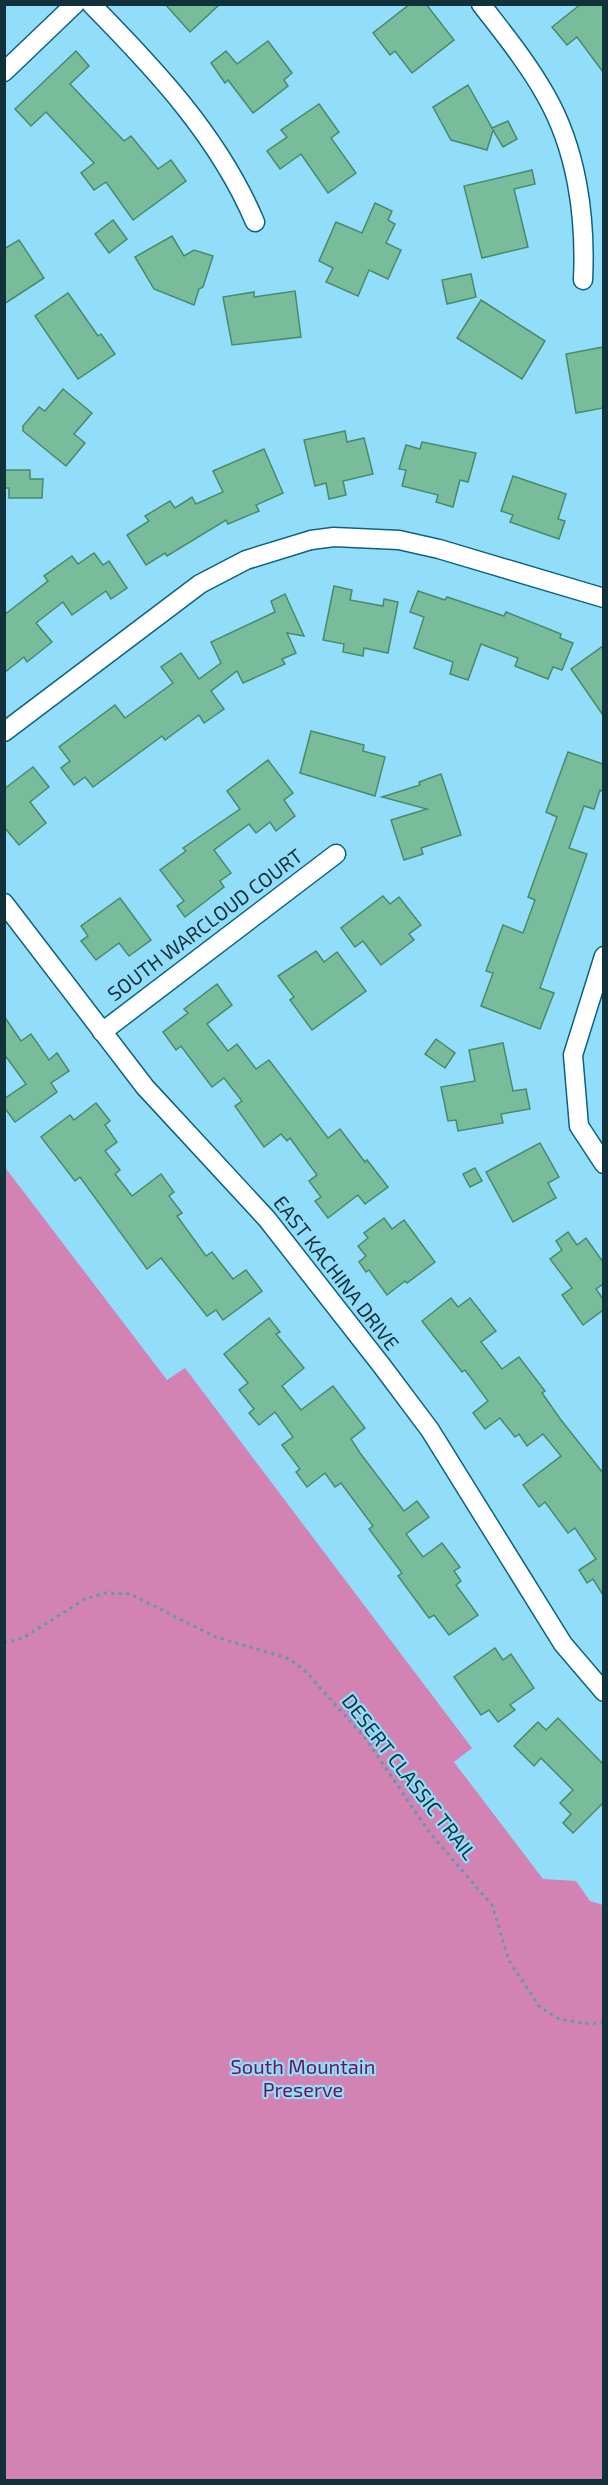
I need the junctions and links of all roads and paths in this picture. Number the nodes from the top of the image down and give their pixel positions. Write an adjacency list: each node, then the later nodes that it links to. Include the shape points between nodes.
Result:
1 (75, 4): 4 (street)
2 (91, 4): 5 (street, via 179,98 204,131 234,177)
3 (482, 4): 6 (street, via 546,94 566,141 575,170 584,250)
4 (4, 72)
5 (255, 222)
6 (583, 280)
7 (603, 598): 8 (street, via 399,540 311,540 246,560 200,584)
8 (4, 732)
9 (336, 854): 12 (street, SOUTH WARCLOUD COURT)
10 (4, 903): 12 (street, EAST KACHINA DRIVE)
11 (603, 956): 13 (street, via 573,1055 579,1126)
12 (102, 1032): 15 (street, EAST KACHINA DRIVE, via 145,1087 267,1219 375,1357 430,1430 563,1644)
13 (603, 1164)
14 (4, 1643): 16 (path, DESERT CLASSIC TRAIL, via 23,1638 85,1599 105,1593 130,1594 216,1637 290,1659 366,1739 429,1832 492,1905 509,1962 540,2007 559,2019)
15 (603, 1692)
16 (603, 2022)

